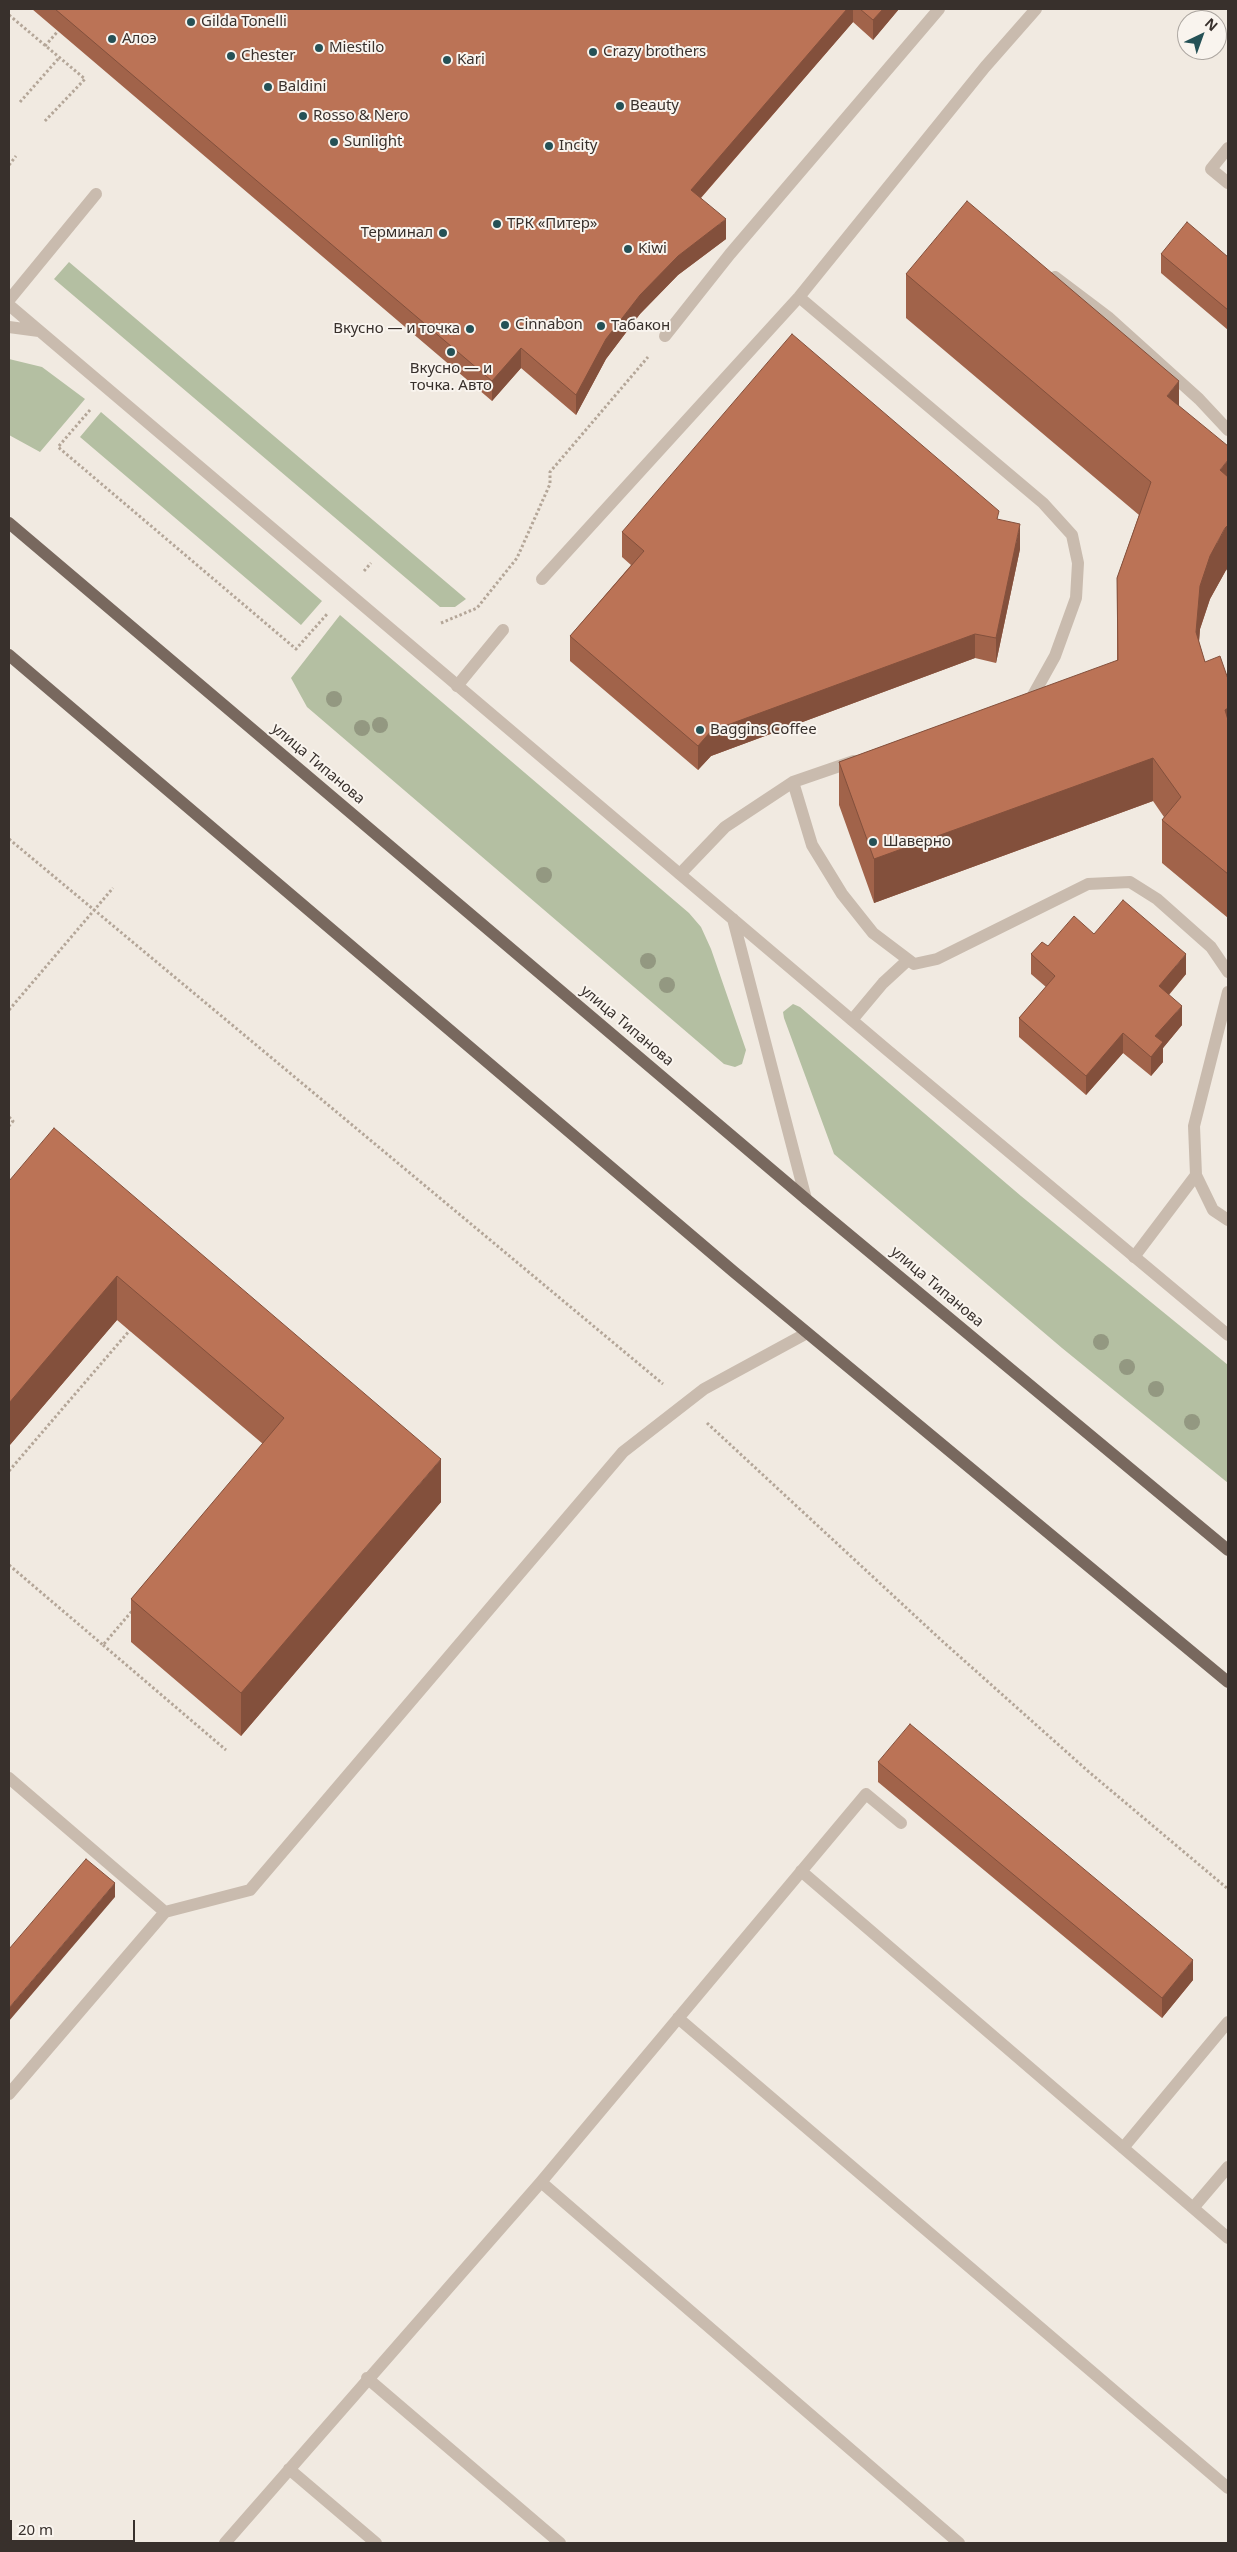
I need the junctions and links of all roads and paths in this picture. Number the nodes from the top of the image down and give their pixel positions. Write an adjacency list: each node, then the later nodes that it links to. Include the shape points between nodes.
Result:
1 (940, 9): 20 (street, via 730,254)
2 (1036, 9): 15 (street, via 985,67)
3 (9, 15): 5 (path)
4 (58, 31): 5 (path)
5 (45, 46): 6 (path)
6 (59, 58): 7 (path); 8 (path, via 85,79)
7 (20, 102)
8 (44, 122)
9 (1228, 148): 12 (street, via 1211,169)
10 (16, 156): 11 (path)
11 (9, 165)
12 (1228, 184)
13 (96, 194): 16 (street)
14 (1046, 270): 22 (street, via 1108,317 1199,399)
15 (799, 297): 24 (street); 30 (street, via 1043,503 1072,535 1078,563 1076,598 1055,656 1031,698)
16 (9, 300)
17 (9, 305): 19 (street)
18 (9, 327): 19 (street)
19 (39, 331): 29 (street)
20 (665, 336): 25 (path, via 550,472 550,484 517,558 477,608)
21 (93, 406): 27 (path, via 58,447)
22 (1228, 430)
23 (9, 523): 46 (main road, улица Типанова)
24 (542, 579)
25 (441, 623)
26 (503, 630): 29 (street)
27 (296, 649)
28 (9, 655): 50 (main road)
29 (457, 686): 34 (street)
30 (1014, 705)
31 (867, 756): 32 (street)
32 (793, 782): 34 (street, via 725,827); 38 (street, via 812,845 842,894 873,933)
33 (9, 839): 36 (path)
34 (680, 874): 37 (street)
35 (113, 888): 36 (path)
36 (94, 910): 41 (path); 52 (path)
37 (734, 919): 42 (street); 46 (street)
38 (908, 960): 39 (street, via 914,964 937,959 1088,884 1130,882 1157,899 1211,948); 42 (street, via 883,983)
39 (1228, 972)
40 (1228, 992): 45 (street, via 1194,1126)
41 (9, 1010)
42 (852, 1020): 48 (street)
43 (9, 1117): 44 (path, via 13,1121)
44 (9, 1126)
45 (1196, 1175): 47 (street, via 1213,1210); 48 (street)
46 (806, 1200): 54 (main road, улица Типанова)
47 (1228, 1220)
48 (1134, 1257): 51 (street)
49 (130, 1330): 53 (path)
50 (807, 1333): 52 (street, via 704,1389); 58 (main road)
51 (1228, 1336)
52 (686, 1403): 63 (path, via 940,1639 1089,1772); 64 (street, via 623,1452 250,1890)
53 (9, 1471)
54 (1228, 1550)
55 (9, 1565): 57 (path)
56 (135, 1608): 57 (path)
57 (103, 1646): 59 (path)
58 (1228, 1682)
59 (226, 1750)
60 (9, 1778): 64 (street)
61 (901, 1823): 62 (street, via 866,1794)
62 (801, 1871): 65 (street); 68 (street)
63 (1228, 1889)
64 (165, 1912): 67 (street)
65 (678, 2018): 70 (street); 75 (street)
66 (1228, 2022): 68 (street)
67 (9, 2094)
68 (1123, 2148): 71 (street)
69 (1228, 2167): 71 (street)
70 (541, 2182): 73 (street); 79 (street)
71 (1193, 2208): 72 (street)
72 (1228, 2238)
73 (367, 2378): 74 (street); 78 (street)
74 (289, 2469): 76 (street); 77 (street)
75 (1228, 2488)
76 (226, 2543)
77 (376, 2543)
78 (560, 2543)
79 (959, 2543)

